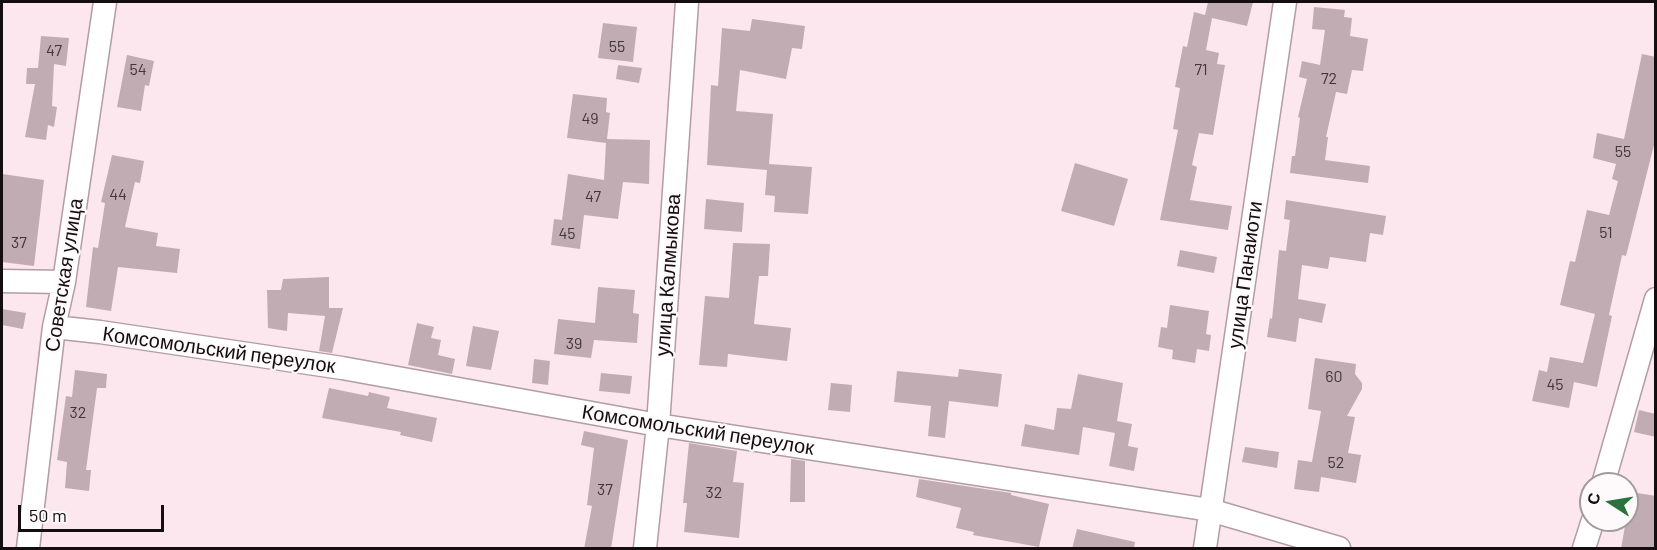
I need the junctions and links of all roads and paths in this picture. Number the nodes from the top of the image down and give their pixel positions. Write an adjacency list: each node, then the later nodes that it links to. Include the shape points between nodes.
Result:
1 (105, 2): 5 (street, Советская улица)
2 (687, 2): 8 (street, улица Калмыкова)
3 (1285, 2): 10 (street, улица Панаиоти)
4 (2, 281): 5 (street)
5 (64, 282): 7 (street, Советская улица)
6 (1656, 299): 9 (street)
7 (54, 327): 8 (street, Комсомольский переулок, via 342,368); 12 (street, Советская улица)
8 (657, 425): 10 (street, Комсомольский переулок); 13 (street, улица Калмыкова)
9 (1606, 472)
10 (1210, 510): 14 (street, улица Панаиоти); 15 (street, Комсомольский переулок)
11 (1589, 532): 16 (street)
12 (28, 549)
13 (645, 549)
14 (1204, 549)
15 (1339, 549)
16 (1584, 549)

